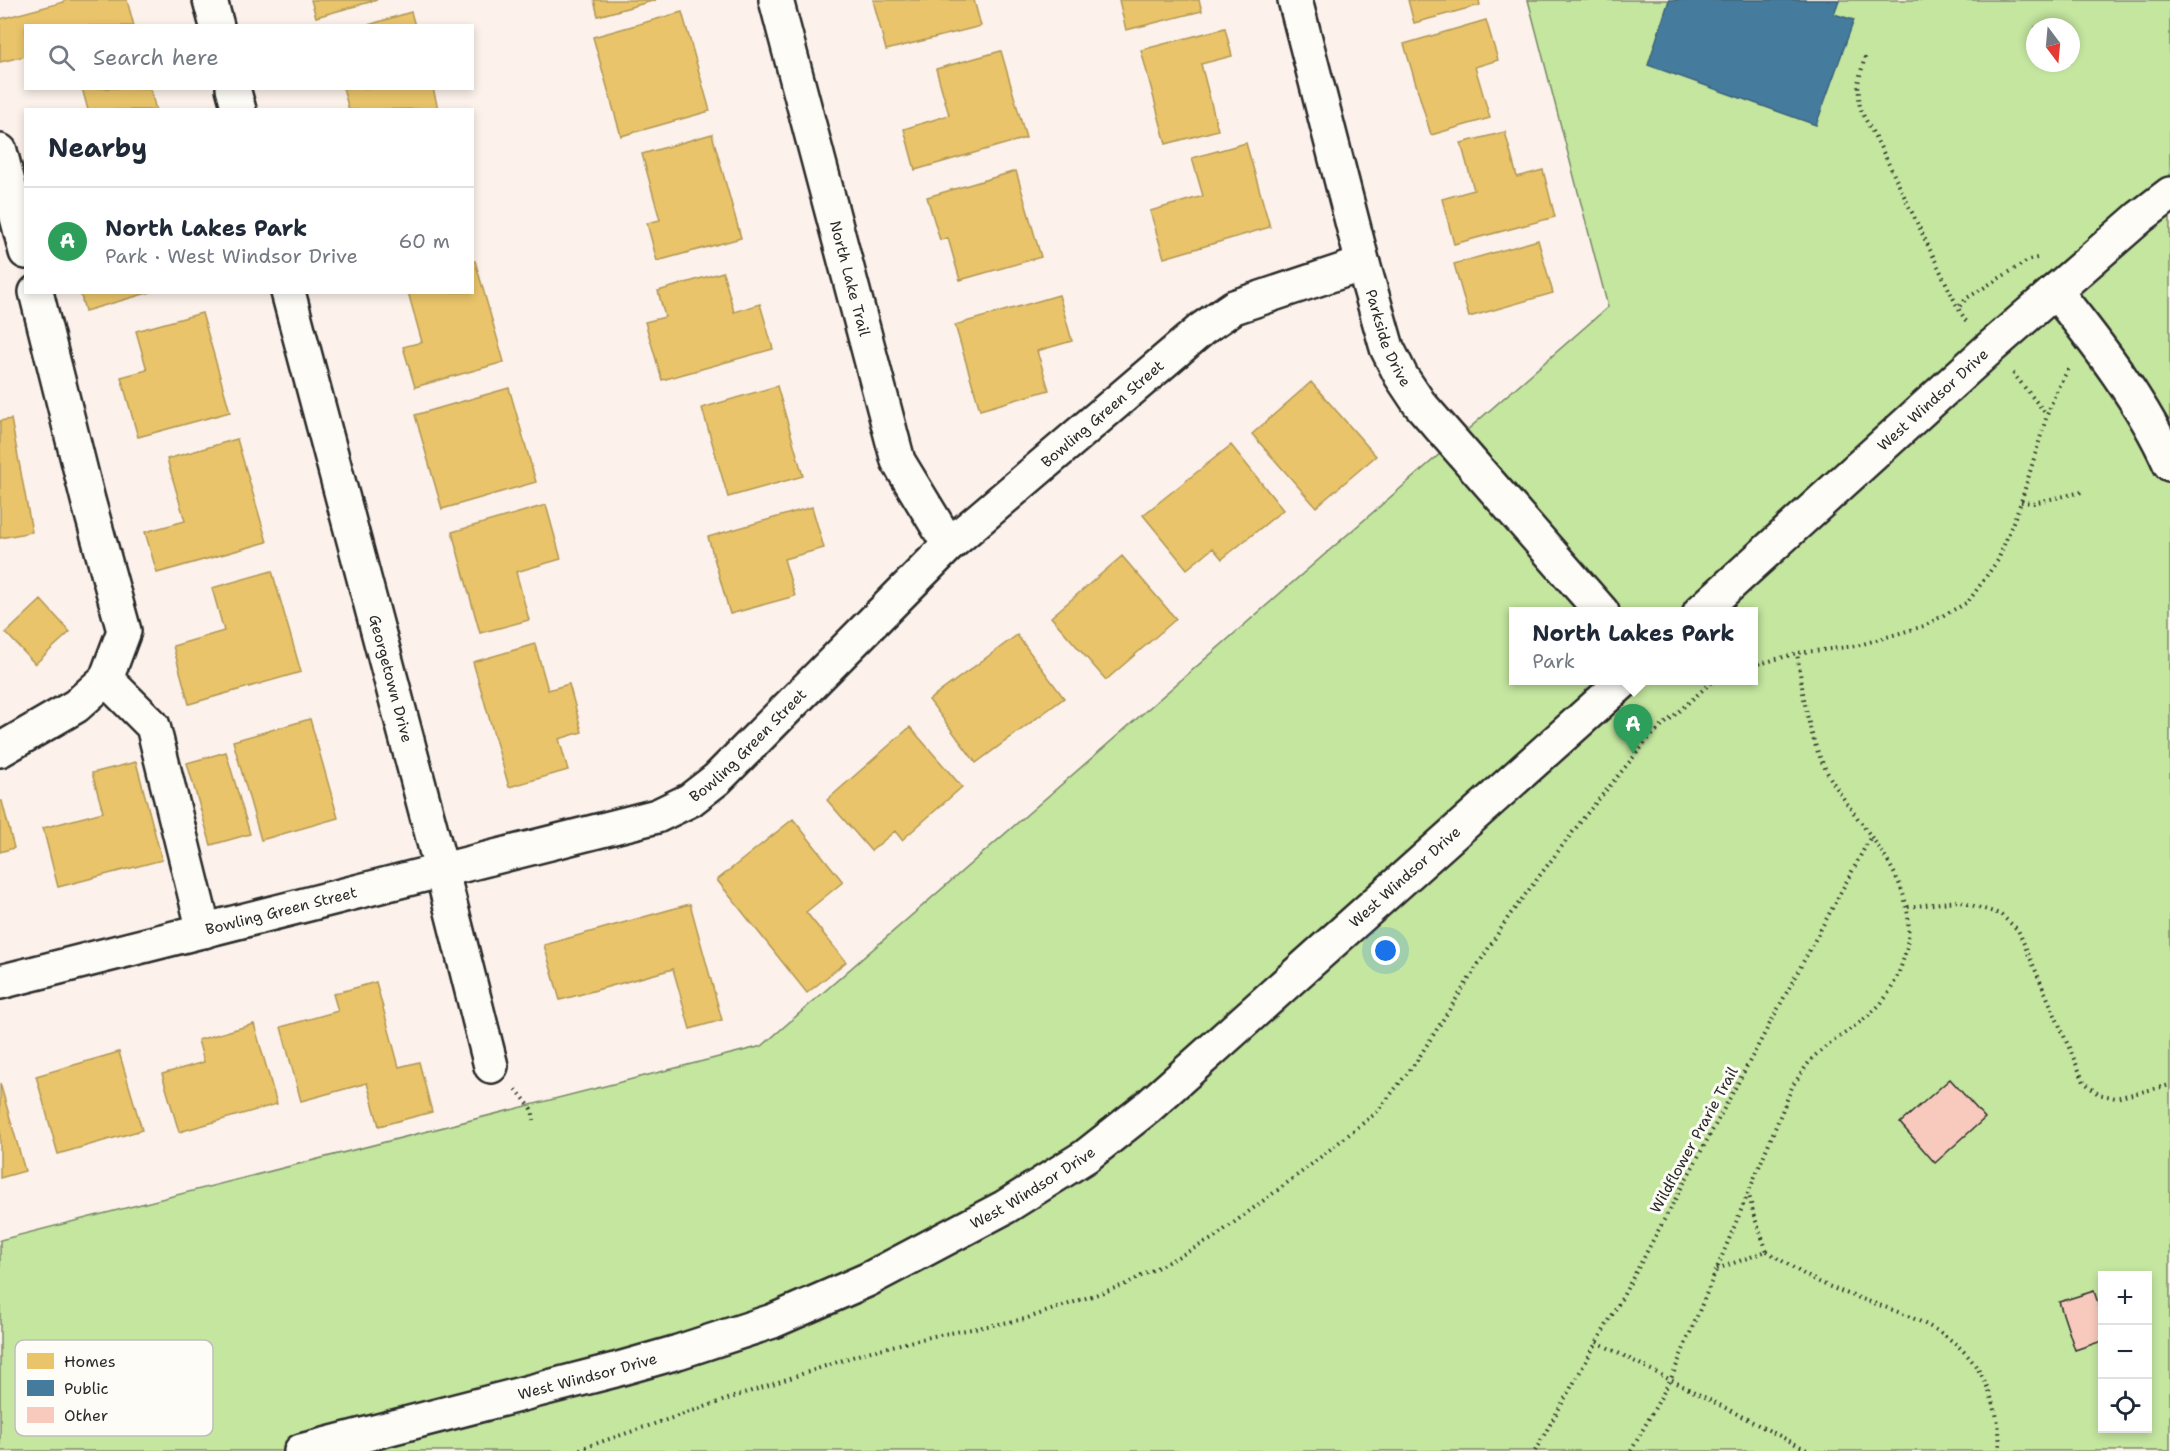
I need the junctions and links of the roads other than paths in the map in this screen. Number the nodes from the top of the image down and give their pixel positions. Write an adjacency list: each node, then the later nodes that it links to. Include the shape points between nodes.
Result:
1 (210, 0): 4 (street)
2 (776, 0): 15 (street, North Lake Trail, via 898,462)
3 (1295, 0): 10 (street, Parkside Drive)
4 (216, 24)
5 (234, 90): 6 (street)
6 (239, 108)
7 (0, 151): 9 (street)
8 (2170, 194): 11 (street, West Windsor Drive)
9 (24, 244)
10 (1363, 264): 15 (street, Bowling Green Street, via 1234,307 1202,329); 16 (street, Parkside Drive, via 1387,348 1419,403)
11 (2055, 291): 14 (street, via 2157,435); 17 (street, West Windsor Drive)
12 (36, 294): 18 (street, via 124,631)
13 (289, 294): 21 (street, Georgetown Drive)
14 (2170, 464)
15 (949, 544): 21 (street, Bowling Green Street, via 717,779 690,800 657,816)
16 (1598, 607)
17 (1705, 607)
18 (106, 679): 20 (street, via 76,706); 22 (street, via 153,726)
19 (1621, 685): 25 (street, West Windsor Drive, via 1148,1107 1086,1156 1005,1207 867,1280 750,1329 636,1364)
20 (0, 750)
21 (442, 872): 22 (street, Bowling Green Street); 24 (street, Georgetown Drive)
22 (204, 931): 23 (street, Bowling Green Street)
23 (0, 982)
24 (491, 1066)
25 (301, 1451)

